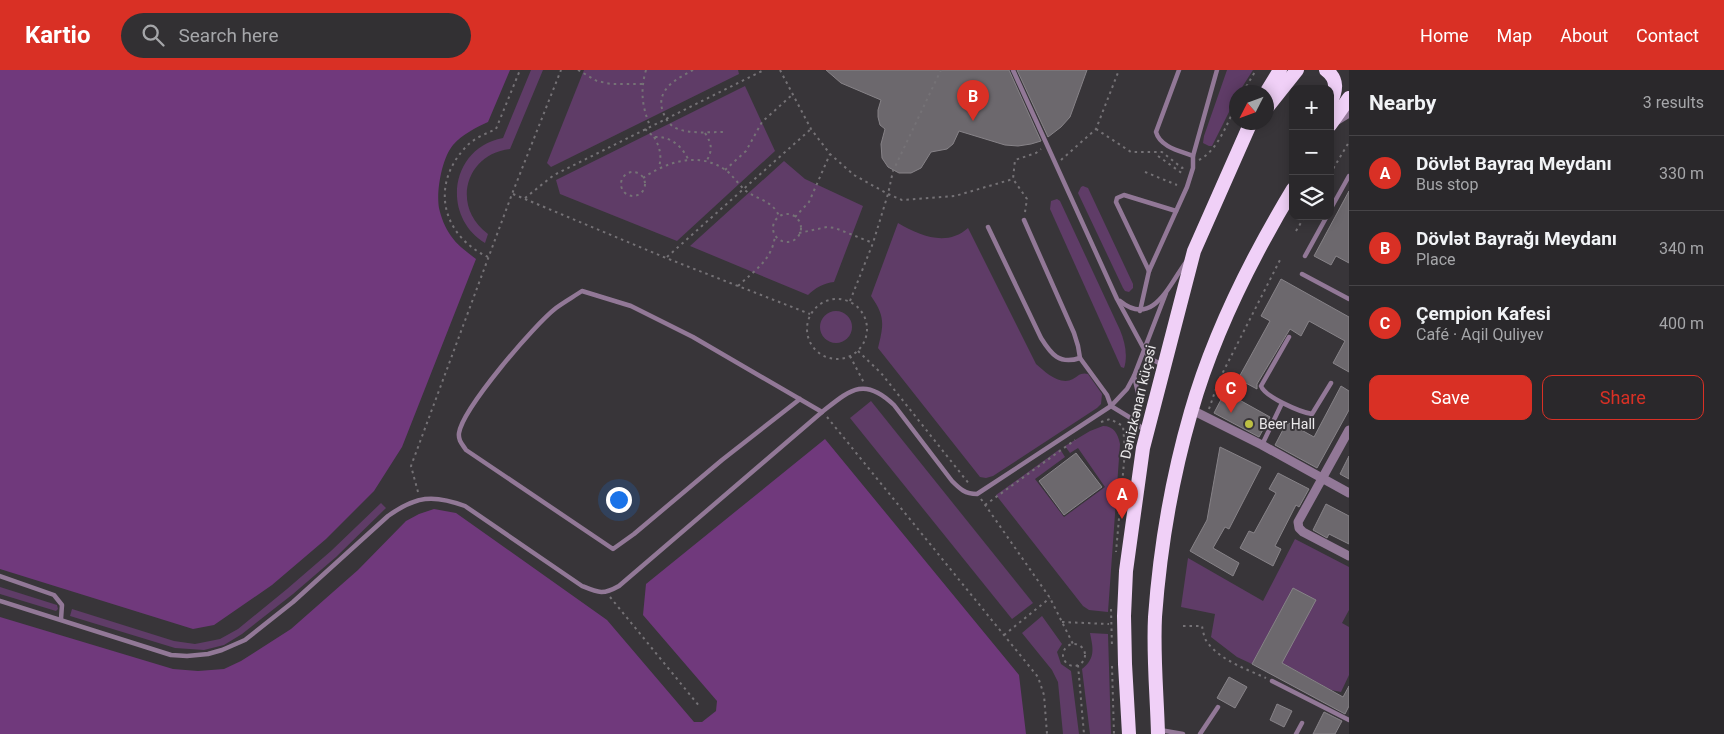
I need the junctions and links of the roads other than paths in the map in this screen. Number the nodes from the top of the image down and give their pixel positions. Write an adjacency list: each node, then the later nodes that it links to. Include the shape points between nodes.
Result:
1 (1013, 70): 30 (lane)
2 (1179, 70): 17 (lane, via 1156,132 1158,139 1168,147)
3 (1217, 70): 17 (lane)
4 (1280, 70): 7 (highway)
5 (1297, 70): 10 (highway)
6 (1326, 70): 8 (highway, via 1335,80)
7 (1271, 85)
8 (1334, 94)
9 (1349, 98): 12 (highway)
10 (1274, 99)
11 (1349, 113): 13 (street)
12 (1334, 119)
13 (1334, 122)
14 (1247, 130): 16 (highway, Dənizkənarı küçəsi)
15 (1250, 130): 16 (highway)
16 (1242, 140): 25 (highway, Dənizkənarı küçəsi)
17 (1193, 156): 21 (lane, via 1187,187)
18 (1349, 176): 20 (lane)
19 (1289, 194): 42 (highway, via 1231,308)
20 (1334, 203)
21 (1176, 211): 27 (lane); 27 (lane, via 1124,195 1120,195 1116,202)
22 (1024, 220): 35 (lane, via 1074,333)
23 (1325, 220): 26 (lane)
24 (988, 227): 35 (lane, via 1050,352 1072,361)
25 (1194, 251): 29 (lane); 36 (highway, Dənizkənarı küçəsi)
26 (1304, 256)
27 (1149, 271): 32 (lane)
28 (1302, 274): 31 (lane)
29 (1166, 293): 32 (lane, via 1152,306); 34 (lane)
30 (1117, 298): 32 (lane, via 1131,309); 34 (lane)
31 (1349, 299)
32 (1140, 311)
33 (1289, 337): 40 (lane, via 1261,386 1264,392)
34 (1144, 349): 36 (lane, via 1150,358); 37 (lane)
35 (1080, 358): 41 (lane)
36 (1163, 366): 46 (highway, Dənizkənarı küçəsi)
37 (1134, 376): 41 (lane); 44 (lane, via 1139,397)
38 (1332, 384): 40 (lane, via 1312,414)
39 (800, 400): 39 (lane, via 613,549 466,450 458,435 496,373 556,309 582,292 630,306 675,328); 43 (lane)
40 (1282, 402): 47 (lane)
41 (1112, 406): 43 (lane, via 977,494 960,489 894,405 875,390 864,387 852,391); 44 (lane)
42 (1192, 410): 47 (street); 58 (highway, via 1166,526 1155,618)
43 (822, 412): 53 (lane, via 607,593 582,586 465,506 435,498 401,507 388,516 293,602 244,640 222,650 172,655)
44 (1135, 422): 46 (lane)
45 (1349, 430): 48 (street)
46 (1146, 432): 59 (highway, Dənizkənarı küçəsi, via 1126,571 1124,616)
47 (1262, 445): 48 (street)
48 (1322, 479): 49 (street); 50 (street, via 1298,522 1299,528)
49 (1349, 493)
50 (1349, 556)
51 (0, 576): 53 (lane, via 54,595 62,605)
52 (0, 601): 53 (lane)
53 (61, 619)
54 (1272, 681): 56 (lane)
55 (1218, 707): 61 (lane)
56 (1349, 720)
57 (1302, 723): 62 (lane)
58 (1158, 732): 60 (lane)
59 (1128, 734)
60 (1183, 734)
61 (1200, 734)
62 (1296, 734)

